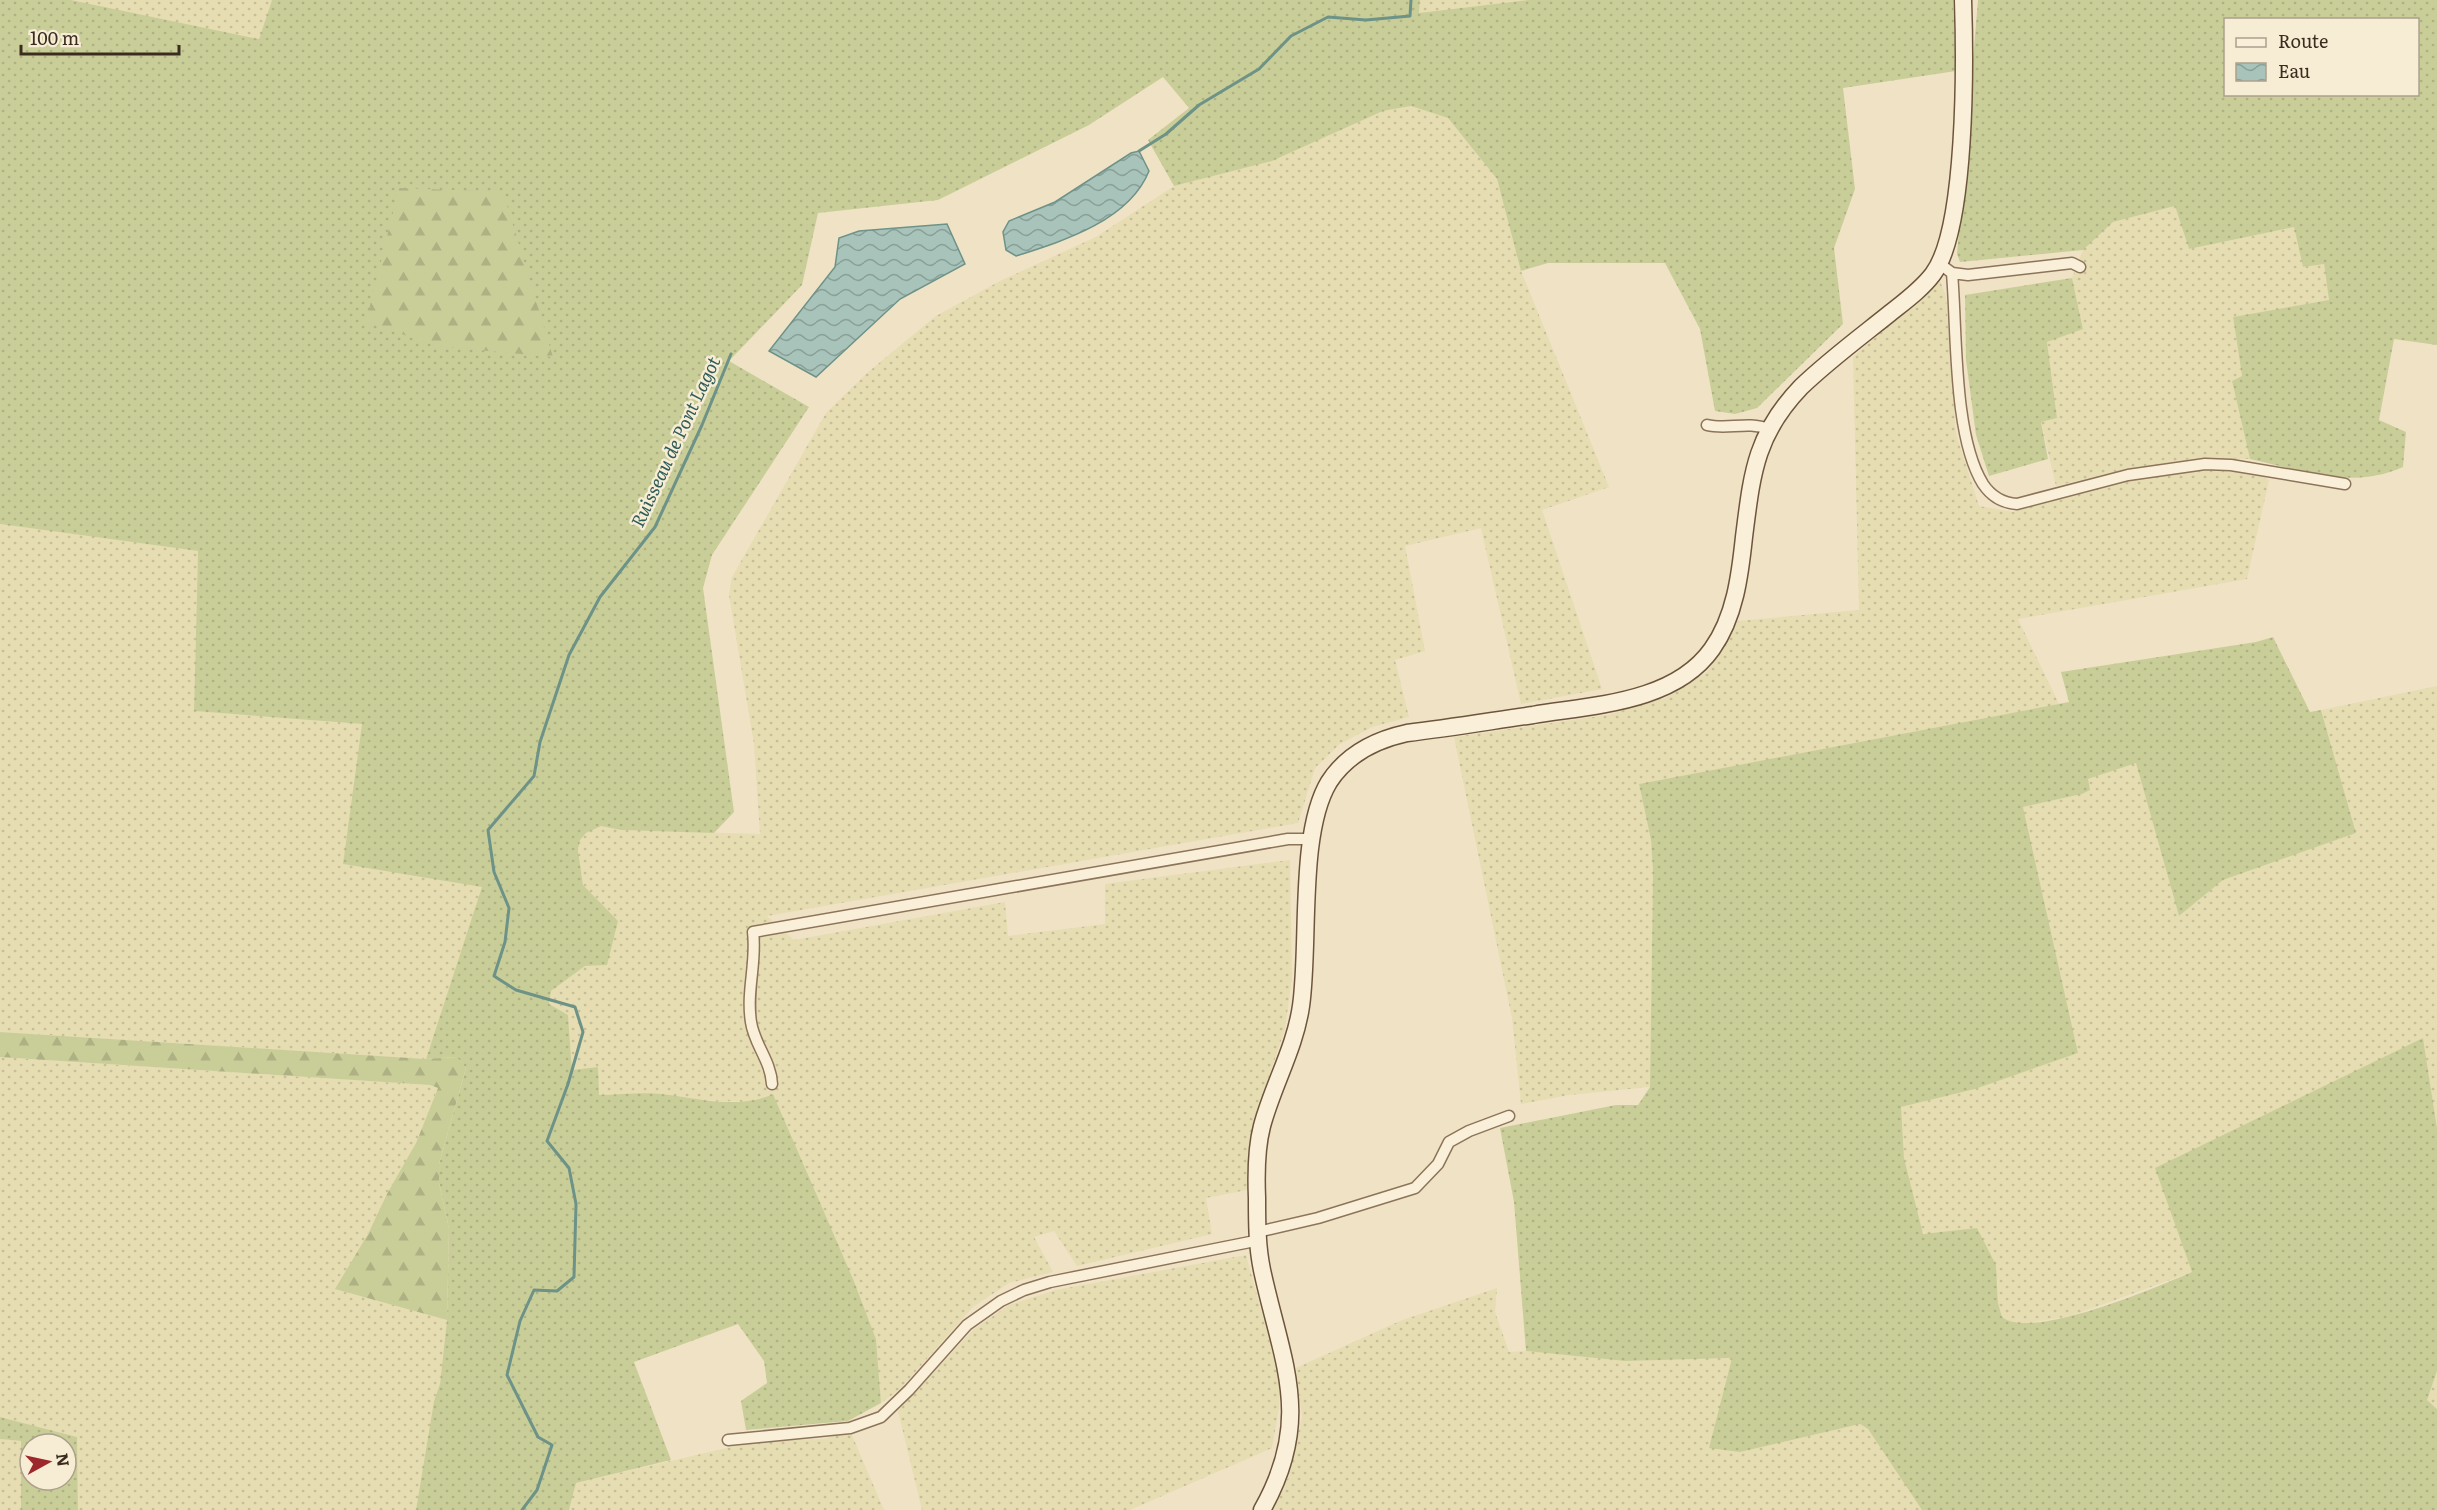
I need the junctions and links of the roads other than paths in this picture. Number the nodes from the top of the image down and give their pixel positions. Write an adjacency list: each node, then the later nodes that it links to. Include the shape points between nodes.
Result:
1 (1963, 0): 3 (street, via 1965,72 1959,165)
2 (2080, 267): 3 (street, via 2072,263 1968,274)
3 (1946, 268): 5 (street, via 1801,387); 6 (street, via 1968,439 1982,483 1998,499 2018,504 2128,475 2205,464)
4 (1707, 425): 5 (street)
5 (1768, 429): 7 (street, via 1755,468 1730,612 1722,633 1699,664 1664,686 1634,697 1407,733 1373,743 1349,759 1328,783)
6 (2345, 484)
7 (1312, 839): 8 (street, via 1288,839 753,932 751,1023 769,1065); 10 (street, via 1299,1016 1259,1140)
8 (772, 1084)
9 (1509, 1116): 10 (street, via 1449,1142 1438,1164 1415,1188 1262,1231)
10 (1258, 1238): 11 (street, via 1050,1282 1013,1295 967,1325 890,1411 870,1422 850,1428); 12 (street, via 1292,1405 1285,1456)
11 (728, 1440)
12 (1262, 1510)

